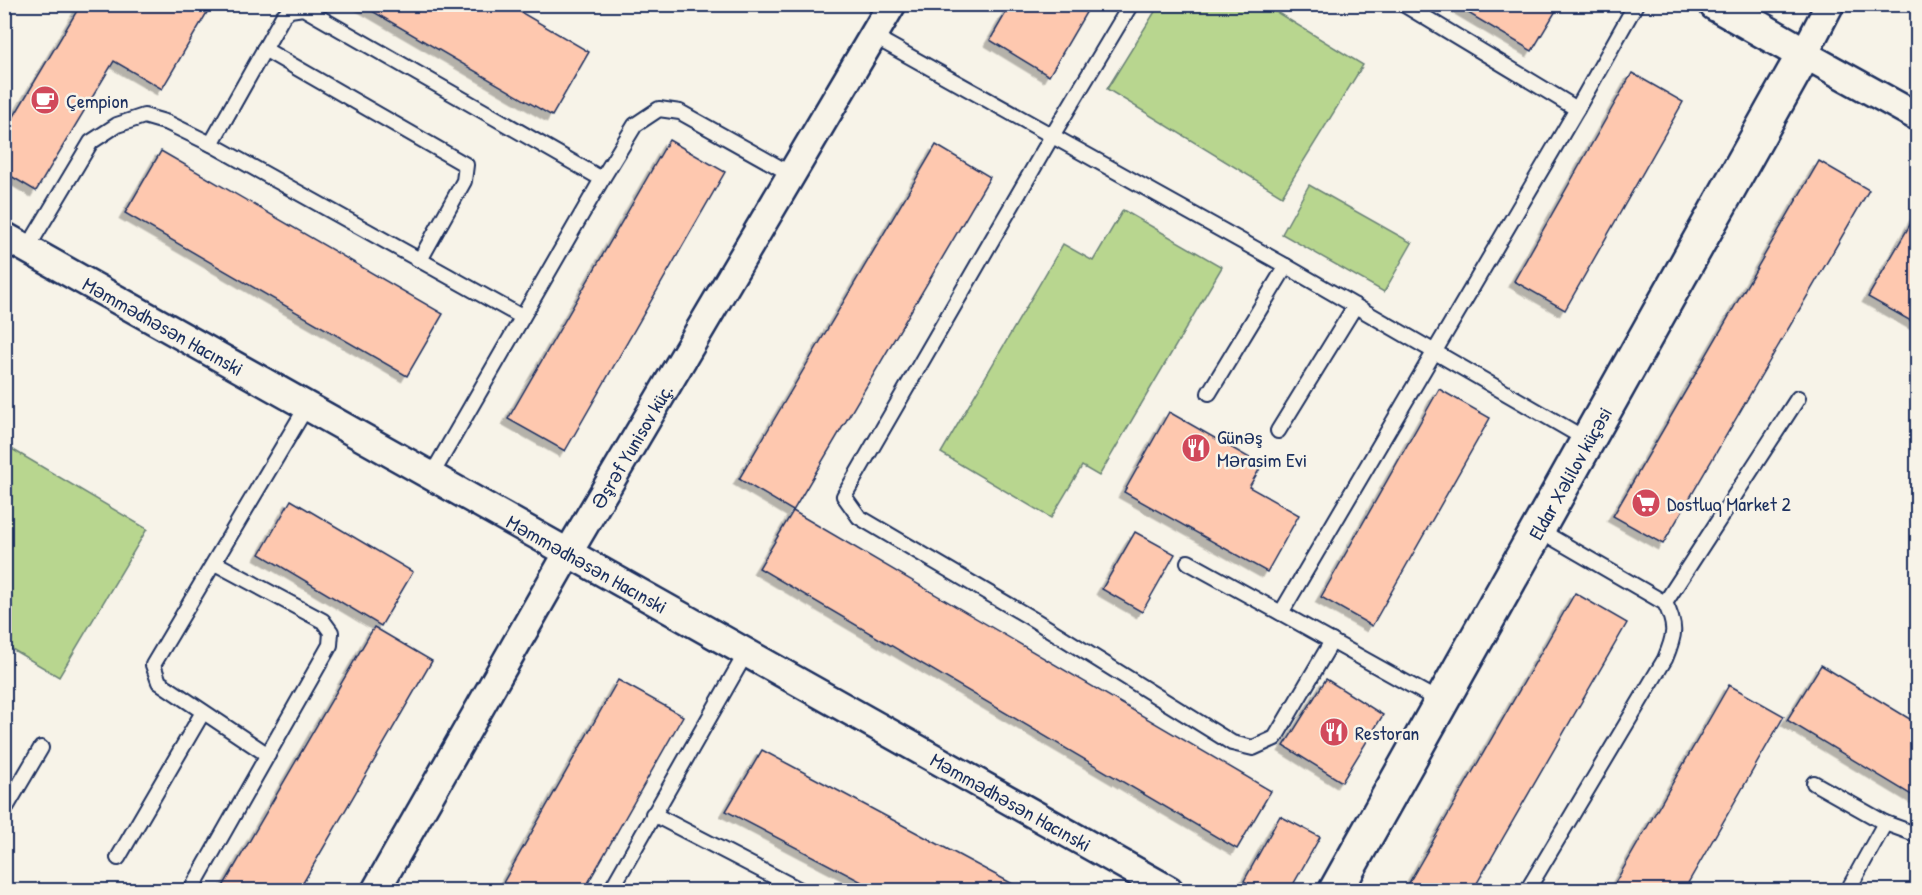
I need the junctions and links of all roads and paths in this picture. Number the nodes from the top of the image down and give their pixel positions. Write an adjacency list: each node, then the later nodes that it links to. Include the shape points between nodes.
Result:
1 (892, 4): 7 (street, Əşrəf Yunisov küç.)
2 (1131, 4): 12 (lane)
3 (1403, 4): 10 (lane)
4 (1636, 4): 10 (lane)
5 (1716, 4): 9 (street)
6 (1830, 4): 9 (street)
7 (873, 36): 12 (lane); 14 (street, Əşrəf Yunisov küç.)
8 (264, 49): 13 (lane); 15 (lane, via 283,16 303,8); 17 (lane, via 466,165 464,181)
9 (1804, 54): 11 (street); 26 (street, Eldar Xəlilov küçəsi)
10 (1577, 109): 21 (lane)
11 (1917, 117)
12 (1052, 136): 18 (lane); 34 (lane, via 844,496 859,518 1036,621 1232,743 1253,748 1275,738)
13 (211, 144): 16 (lane, via 144,116 117,125 91,142); 17 (lane)
14 (791, 174): 15 (lane, via 680,112 659,109 635,125); 29 (street, Əşrəf Yunisov küç.)
15 (602, 179): 20 (lane)
16 (16, 242): 24 (street, Məmmədhəsən Hacınski)
17 (420, 260): 20 (lane)
18 (1286, 266): 19 (lane); 22 (lane)
19 (1355, 306): 21 (lane); 25 (lane)
20 (522, 317): 27 (lane)
21 (1434, 353): 26 (lane); 33 (lane)
22 (1209, 393)
23 (1798, 398): 32 (lane)
24 (307, 406): 27 (street, Məmmədhəsən Hacınski); 31 (lane)
25 (1278, 431)
26 (1589, 441): 28 (street, Eldar Xəlilov küçəsi)
27 (431, 476): 29 (street, Məmmədhəsən Hacınski)
28 (1539, 530): 32 (lane); 36 (street, Eldar Xəlilov küçəsi)
29 (568, 553): 35 (street, Məmmədhəsən Hacınski); 49 (street, Əşrəf Yunisov küç.)
30 (1188, 562): 33 (lane)
31 (215, 563): 37 (lane, via 153,665 159,681); 39 (lane, via 323,621 331,632 330,645)
32 (1665, 603): 47 (lane, via 1673,620 1674,637 1665,659)
33 (1281, 613): 34 (lane)
34 (1332, 641): 36 (lane)
35 (746, 653): 42 (lane); 46 (street, Məmmədhəsən Hacınski)
36 (1441, 702): 52 (street, Eldar Xəlilov küçəsi)
37 (203, 712): 39 (lane); 45 (lane)
38 (41, 748): 41 (lane)
39 (268, 755): 48 (lane)
40 (1814, 783): 43 (lane)
41 (4, 811)
42 (653, 814): 50 (lane); 51 (lane)
43 (1885, 823): 44 (lane); 53 (lane)
44 (1917, 835)
45 (118, 858)
46 (1153, 887)
47 (1528, 889)
48 (191, 891)
49 (376, 891)
50 (611, 891)
51 (800, 891)
52 (1336, 891)
53 (1848, 891)

